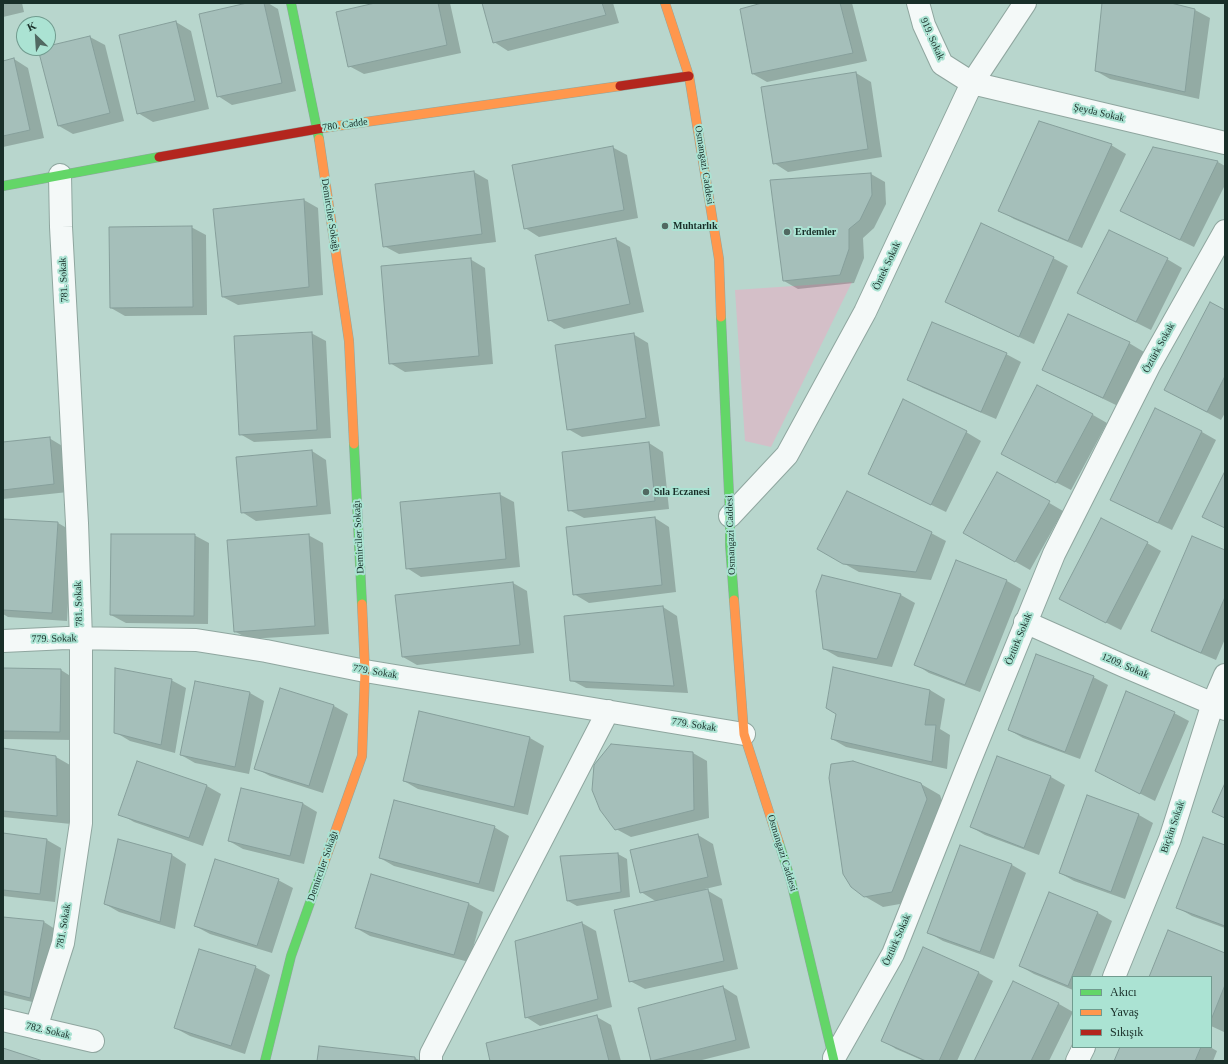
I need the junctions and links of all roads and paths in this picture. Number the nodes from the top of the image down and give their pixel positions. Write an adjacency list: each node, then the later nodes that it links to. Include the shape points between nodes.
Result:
1 (291, 3): 7 (street, Demirciler Sokağı)
2 (665, 3): 5 (street, Osmangazi Caddesi)
3 (918, 3): 6 (street, 919. Sokak, via 924,26 942,64)
4 (1025, 3): 6 (street, Öntek Sokak)
5 (689, 76): 7 (street, 780. Cadde); 12 (street, Osmangazi Caddesi, via 719,259)
6 (972, 83): 8 (street, Şeyda Sokak); 12 (street, Öntek Sokak, via 865,312 787,455)
7 (317, 129): 9 (street, 780. Cadde); 16 (street, Demirciler Sokağı, via 349,341)
8 (1225, 143)
9 (60, 174): 10 (street, 780. Cadde); 14 (street, 781. Sokak)
10 (3, 186)
11 (1225, 231): 13 (street, Öztürk Sokak, via 1150,364 1054,554)
12 (730, 516): 20 (street, Osmangazi Caddesi)
13 (1025, 622): 18 (street, 1209. Sokak); 26 (street, Öztürk Sokak, via 893,954)
14 (80, 639): 15 (street, 779. Sokak); 16 (street, 779. Sokak, via 196,640); 23 (street, 781. Sokak, via 81,823 63,943)
15 (3, 641)
16 (365, 671): 19 (street, 779. Sokak); 27 (street, Demirciler Sokağı, via 362,756 292,956)
17 (1225, 675): 18 (street, Biçkin Sokak)
18 (1219, 706): 21 (street, Biçkin Sokak, via 1170,839)
19 (608, 711): 20 (street, 779. Sokak); 28 (street, via 431,1054)
20 (744, 734): 26 (street, Osmangazi Caddesi, via 791,881)
21 (1114, 976)
22 (3, 1020): 23 (street, 782. Sokak)
23 (36, 1028): 24 (street, 782. Sokak)
24 (92, 1041)
25 (1084, 1048): 29 (street)
26 (834, 1059)
27 (265, 1061)
28 (431, 1061)
29 (1077, 1061)

